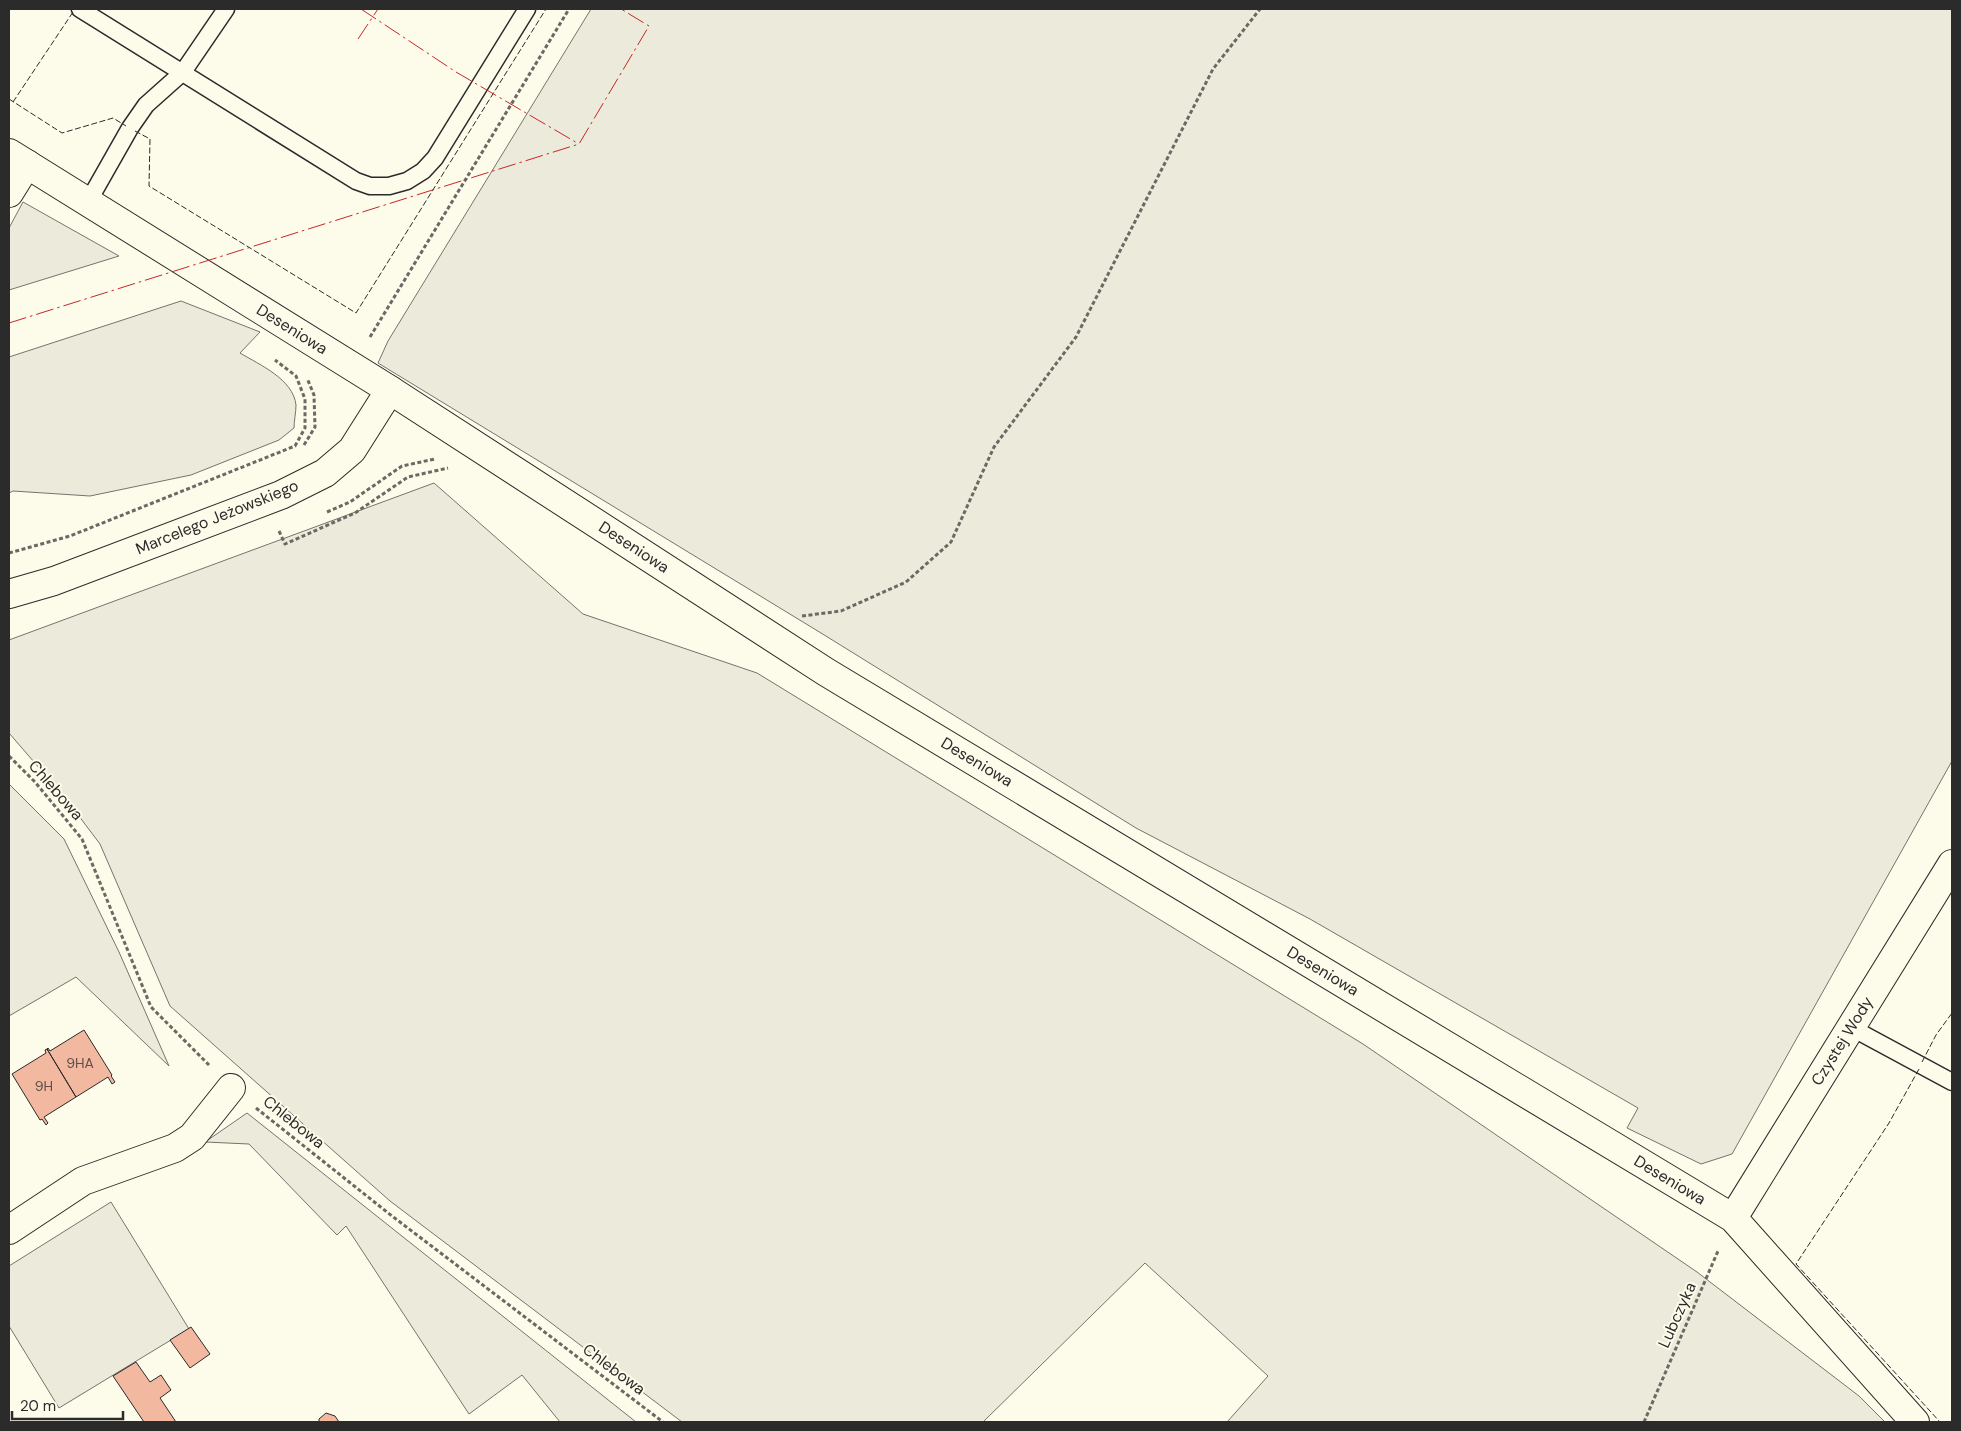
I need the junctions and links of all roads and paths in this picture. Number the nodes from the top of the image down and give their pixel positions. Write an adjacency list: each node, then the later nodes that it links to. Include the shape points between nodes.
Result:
1 (80, 9): 6 (lane)
2 (226, 9): 6 (lane)
3 (527, 9): 6 (lane, via 435,158 407,182 389,186 370,186 356,181)
4 (569, 9): 11 (path)
5 (1260, 9): 19 (path, via 1213,69 1076,337 994,447 951,542 906,582 841,611)
6 (183, 72): 9 (lane, via 146,105)
7 (18, 159): 8 (street, Deseniowa); 9 (street, Deseniowa)
8 (9, 193)
9 (88, 202): 10 (street, Deseniowa)
10 (292, 329): 11 (street, Deseniowa); 13 (path, via 284,354 303,370 314,395 315,427); 15 (path, via 266,354 296,376 305,399 305,428 295,446)
11 (352, 366): 12 (street, Deseniowa)
12 (390, 390): 14 (street, Deseniowa); 16 (street, Marcelego Jeżowskiego, via 352,450 325,473)
13 (300, 452)
14 (497, 459): 16 (path, via 408,477 355,513 285,544); 19 (street, Deseniowa)
15 (251, 464): 16 (path); 17 (path, via 70,536)
16 (265, 500): 18 (street, Marcelego Jeżowskiego)
17 (9, 553)
18 (9, 594)
19 (752, 624): 25 (street, Deseniowa, via 826,672)
20 (9, 756): 24 (path, Chlebowa, via 36,782 82,839 151,1007)
21 (1952, 864): 22 (street, Czystej Wody)
22 (1850, 1027): 23 (lane); 25 (street, Czystej Wody)
23 (1952, 1082)
24 (231, 1088): 26 (street, via 192,1137 175,1148 83,1181); 27 (path, Chlebowa, via 392,1216)
25 (1733, 1218): 28 (path, Lubczyka); 29 (street, Deseniowa)
26 (9, 1230)
27 (663, 1422)
28 (1644, 1422)
29 (1915, 1422)

